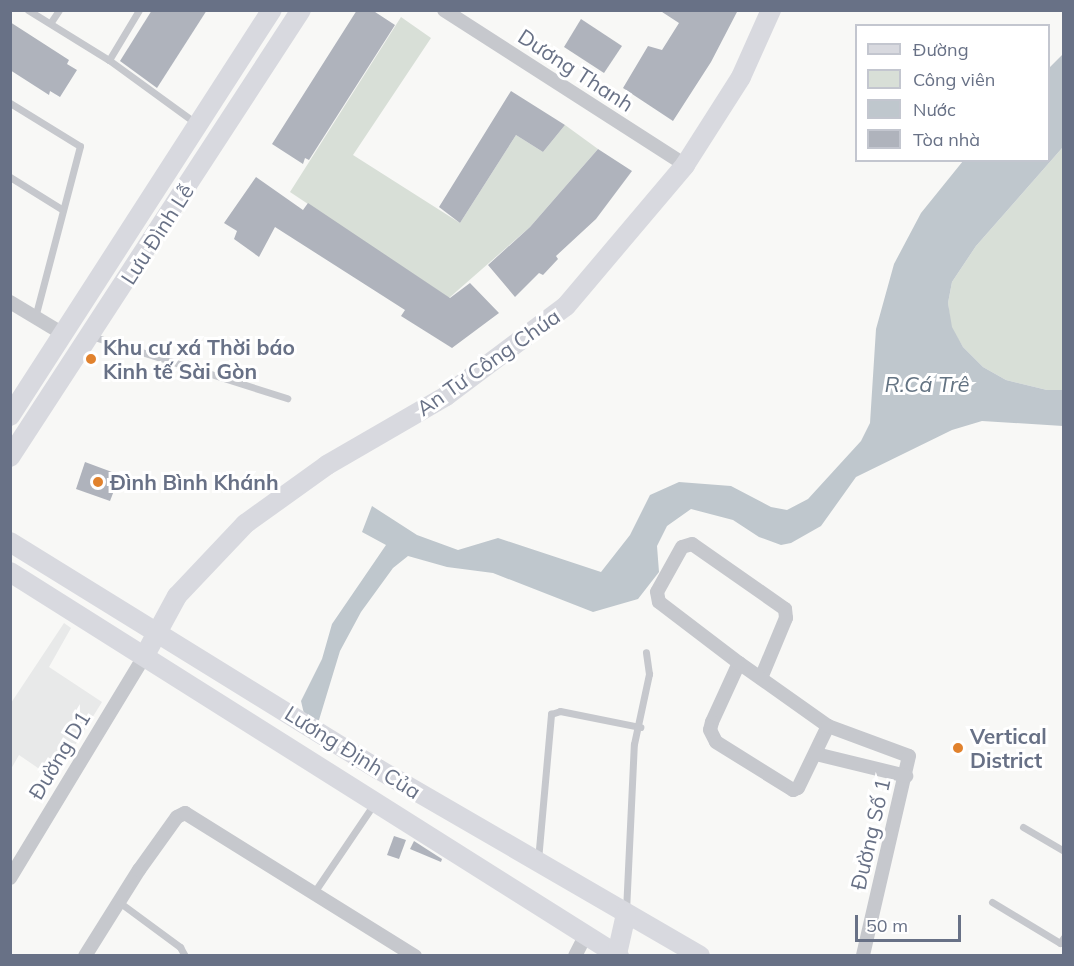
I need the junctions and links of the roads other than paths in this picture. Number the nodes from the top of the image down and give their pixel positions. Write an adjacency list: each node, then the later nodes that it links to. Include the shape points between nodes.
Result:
1 (28, 10): 8 (lane)
2 (58, 10): 8 (lane)
3 (139, 10): 9 (lane)
4 (272, 10): 11 (street, Lưu Đình Lễ)
5 (301, 10): 18 (street, Lưu Đình Lễ)
6 (444, 10): 12 (street, Dương Thanh)
7 (771, 10): 12 (street, An Tư Công Chúa, via 741,76)
8 (51, 22): 9 (lane)
9 (110, 60): 11 (lane)
10 (10, 103): 14 (lane, via 80,146)
11 (198, 125): 17 (street, Lưu Đình Lễ)
12 (685, 165): 24 (street, An Tư Công Chúa, via 566,306 446,396 327,465 245,524 177,596)
13 (10, 177): 14 (lane)
14 (63, 210): 16 (lane)
15 (10, 302): 16 (street)
16 (36, 316): 17 (street)
17 (65, 335): 20 (street, Lưu Đình Lễ)
18 (91, 336): 19 (lane); 21 (street, Lưu Đình Lễ)
19 (286, 398)
20 (10, 416)
21 (10, 457)
22 (10, 542): 24 (street, Lương Định Của)
23 (10, 572): 26 (street, Lương Định Của)
24 (159, 631): 26 (street, An Tư Công Chúa); 36 (street, Lương Định Của, via 378,769)
25 (646, 652): 30 (lane, via 649,674 640,707)
26 (145, 655): 33 (street, Lương Định Của); 37 (street, Đường D1)
27 (739, 663): 28 (street); 28 (street, via 657,600 657,592 682,547 692,544 785,609 786,618); 31 (street, via 712,722 710,730 716,742 787,790 798,788)
28 (761, 678): 29 (street)
29 (828, 726): 31 (street); 32 (street, Đường Số 1, via 909,756)
30 (640, 727): 36 (lane, via 560,711 551,714); 41 (lane, via 634,744)
31 (816, 754): 32 (street)
32 (906, 776): 50 (street, Đường Số 1)
33 (376, 801): 38 (lane); 42 (street, Lương Định Của)
34 (1023, 827): 35 (lane)
35 (1064, 851)
36 (537, 862): 41 (street, Lương Định Của)
37 (13, 868)
38 (315, 891): 39 (street, via 185,813 177,817); 47 (street)
39 (119, 902): 45 (street); 46 (lane, via 180,947)
40 (992, 902): 43 (lane, via 1060,943)
41 (626, 914): 44 (street); 49 (street, Lương Định Của)
42 (586, 934): 44 (street, Lương Định Của); 48 (street)
43 (1064, 937)
44 (618, 955)
45 (86, 956)
46 (185, 956)
47 (415, 956)
48 (575, 956)
49 (700, 956)
50 (863, 956)

